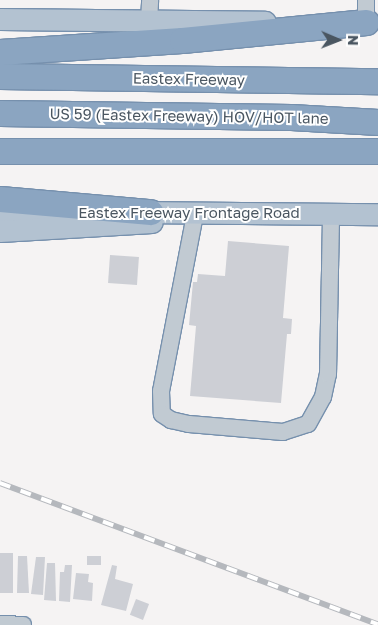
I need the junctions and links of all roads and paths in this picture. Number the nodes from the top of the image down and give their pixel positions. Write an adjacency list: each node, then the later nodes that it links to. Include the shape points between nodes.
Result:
1 (150, 0): 4 (street)
2 (370, 15): 4 (main road); 5 (highway, via 182,40)
3 (0, 19): 4 (main road)
4 (149, 22)
5 (0, 52)
6 (0, 76): 7 (highway, Eastex Freeway)
7 (378, 80)
8 (0, 113): 9 (highway, US 59 (Eastex Freeway) HOV/HOT lane, via 280,116)
9 (378, 122)
10 (0, 151): 11 (highway)
11 (378, 151)
12 (0, 199): 13 (highway)
13 (150, 212): 14 (main road, Eastex Freeway Frontage Road); 15 (main road, Eastex Freeway Frontage Road)
14 (331, 212): 16 (main road, Eastex Freeway Frontage Road); 17 (main road); 17 (street, via 323,397 308,424 283,432 189,424 171,420 162,414 161,392)
15 (0, 214)
16 (378, 214)
17 (194, 220): 18 (main road)
18 (0, 231)
19 (0, 624): 20 (street)
20 (23, 625)

